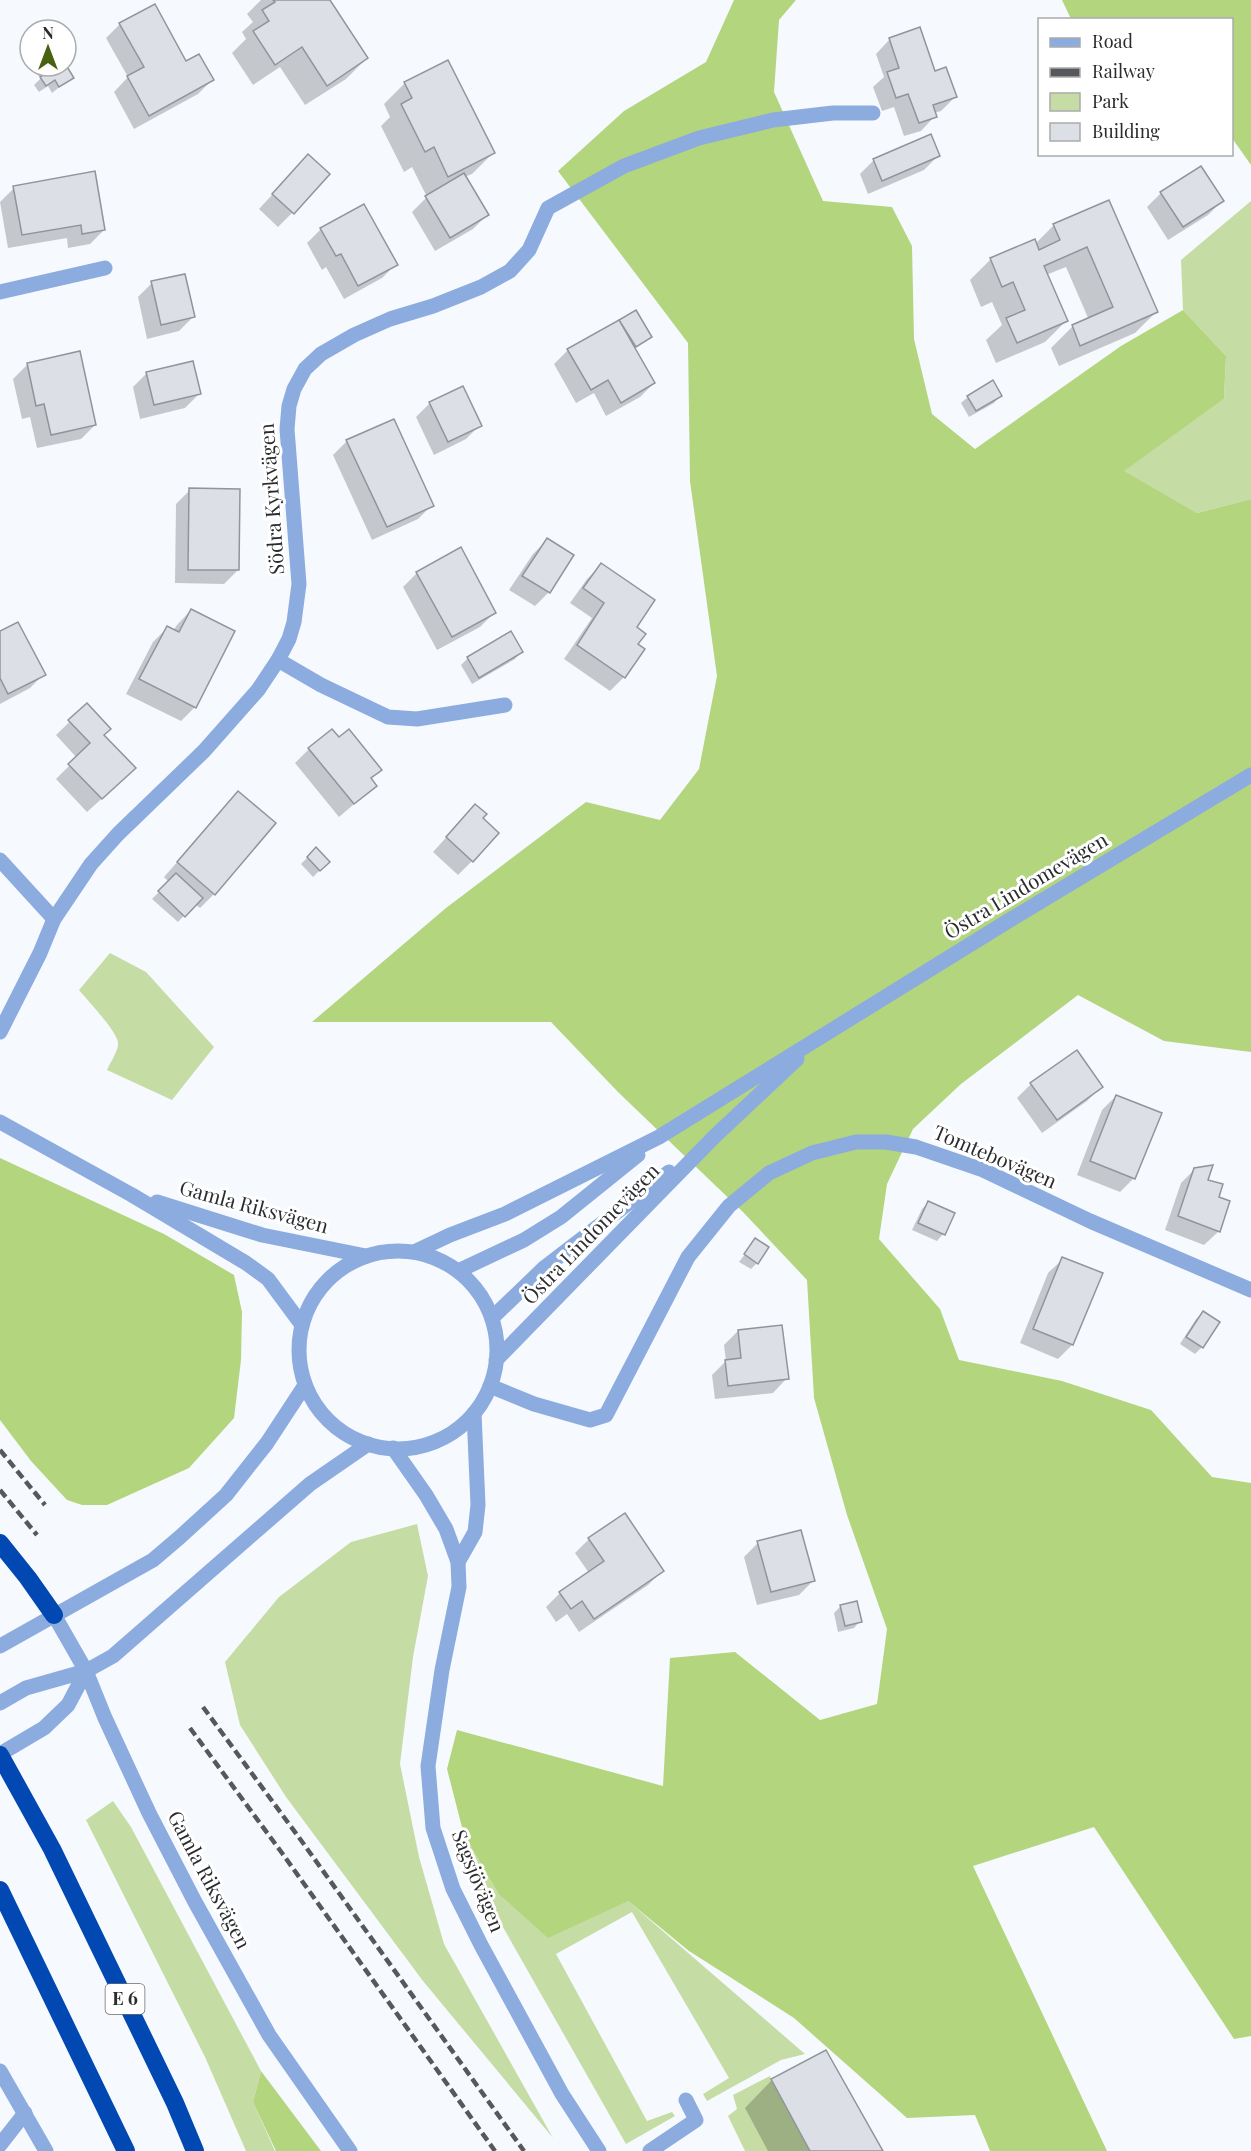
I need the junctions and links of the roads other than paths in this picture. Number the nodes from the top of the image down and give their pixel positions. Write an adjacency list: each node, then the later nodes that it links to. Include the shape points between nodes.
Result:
1 (873, 113): 4 (street, Södra Kyrkvägen, via 773,120 699,138 624,166 548,208 529,250 510,271 434,306 390,319 321,354 305,369 289,406 287,429 299,584 289,639)
2 (105, 267): 3 (street)
3 (0, 292)
4 (278, 660): 5 (street, via 310,680 388,717 417,719); 8 (street, Södra Kyrkvägen, via 258,690 204,751 98,856)
5 (505, 705)
6 (1251, 775): 10 (street, Östra Lindomevägen)
7 (0, 860): 8 (street)
8 (54, 918): 9 (street, Södra Kyrkvägen)
9 (0, 1032)
10 (823, 1034): 12 (street, Östra Lindomevägen); 13 (street, Östra Lindomevägen)
11 (0, 1122): 14 (street, Gamla Riksvägen)
12 (659, 1137): 15 (street, Östra Lindomevägen, via 505,1214); 17 (street, Östra Lindomevägen, via 561,1217 524,1240)
13 (714, 1137): 19 (street, Östra Lindomevägen, via 544,1268); 21 (street, Östra Lindomevägen)
14 (132, 1195): 16 (street, Gamla Riksvägen, via 262,1235); 20 (street, Gamla Riksvägen, via 268,1279)
15 (414, 1252): 16 (street, Gamla Riksvägen, via 389,1251); 17 (street, Gamla Riksvägen, via 437,1258)
16 (366, 1256): 20 (street, Gamla Riksvägen, via 325,1282)
17 (458, 1271): 19 (street, Gamla Riksvägen, via 484,1300)
18 (1251, 1290): 23 (street, Tomtebovägen, via 983,1170 916,1147 856,1142 812,1152 769,1173 729,1206 688,1257 606,1415 591,1420 534,1404)
19 (492, 1318): 21 (street, Gamla Riksvägen)
20 (302, 1325): 22 (street, Gamla Riksvägen, via 298,1345)
21 (496, 1360): 23 (street, Gamla Riksvägen)
22 (305, 1385): 25 (street, Gamla Riksvägen, via 330,1421); 29 (street, via 226,1495 153,1560)
23 (490, 1386): 24 (street, Gamla Riksvägen)
24 (474, 1413): 26 (street, Gamla Riksvägen, via 438,1440); 28 (street, Sagsjövägen, via 478,1505 475,1532)
25 (368, 1444): 26 (street, Gamla Riksvägen); 31 (street, via 310,1484 113,1656)
26 (393, 1449): 28 (street, Sagsjövägen, via 446,1529)
27 (0, 1543): 29 (highway)
28 (458, 1562): 43 (street, Sagsjövägen, via 459,1587 428,1766 434,1828 453,1889 481,1946 562,2094)
29 (54, 1615): 30 (street); 31 (street, Gamla Riksvägen)
30 (0, 1646)
31 (86, 1671): 32 (street, via 26,1688); 33 (street, via 68,1705 44,1728); 42 (street, Gamla Riksvägen, via 149,1813 195,1902 269,2035)
32 (0, 1703)
33 (0, 1755): 41 (highway, E 6, via 57,1859)
34 (0, 1890): 40 (highway)
35 (0, 2071): 37 (street)
36 (686, 2100): 44 (street, via 700,2125)
37 (25, 2113): 38 (street); 39 (street)
38 (0, 2145)
39 (46, 2151)
40 (126, 2151)
41 (195, 2151)
42 (350, 2151)
43 (599, 2151)
44 (650, 2151)

